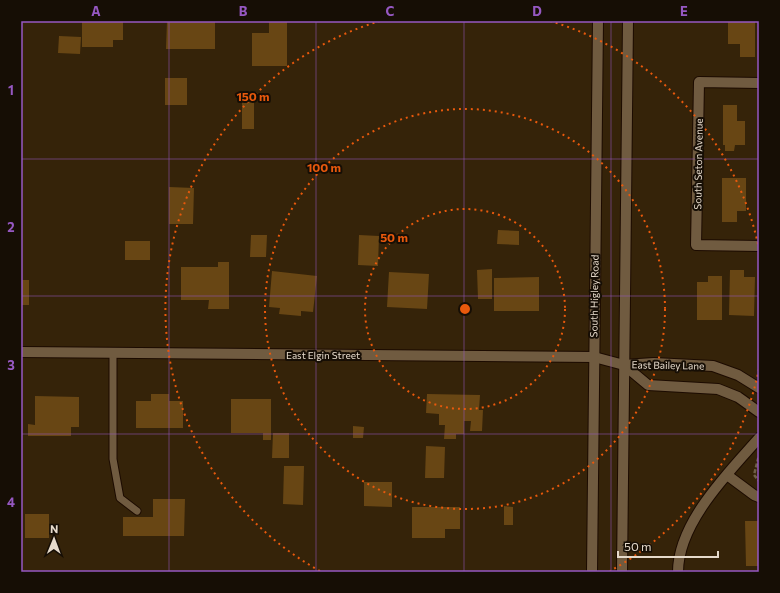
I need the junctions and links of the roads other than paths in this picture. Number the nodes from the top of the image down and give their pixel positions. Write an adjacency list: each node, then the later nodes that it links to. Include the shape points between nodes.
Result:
1 (598, 21): 7 (street, South Higley Road)
2 (628, 21): 8 (street)
3 (759, 83): 4 (street, South Seton Avenue, via 699,82 696,245)
4 (759, 246)
5 (21, 352): 6 (street, East Elgin Street)
6 (113, 353): 7 (street, East Elgin Street); 14 (lane, via 113,459 120,498)
7 (594, 357): 8 (street, East Elgin Street); 15 (street, South Higley Road)
8 (624, 365): 9 (street, East Bailey Lane, via 654,363 713,366 738,374); 10 (street, East Bailey Lane, via 648,385 718,389 738,397); 16 (street)
9 (759, 388)
10 (759, 412)
11 (759, 438): 12 (street)
12 (727, 475): 13 (street); 17 (street, via 694,518 684,540)
13 (759, 497)
14 (137, 511)
15 (592, 572)
16 (622, 572)
17 (678, 572)

